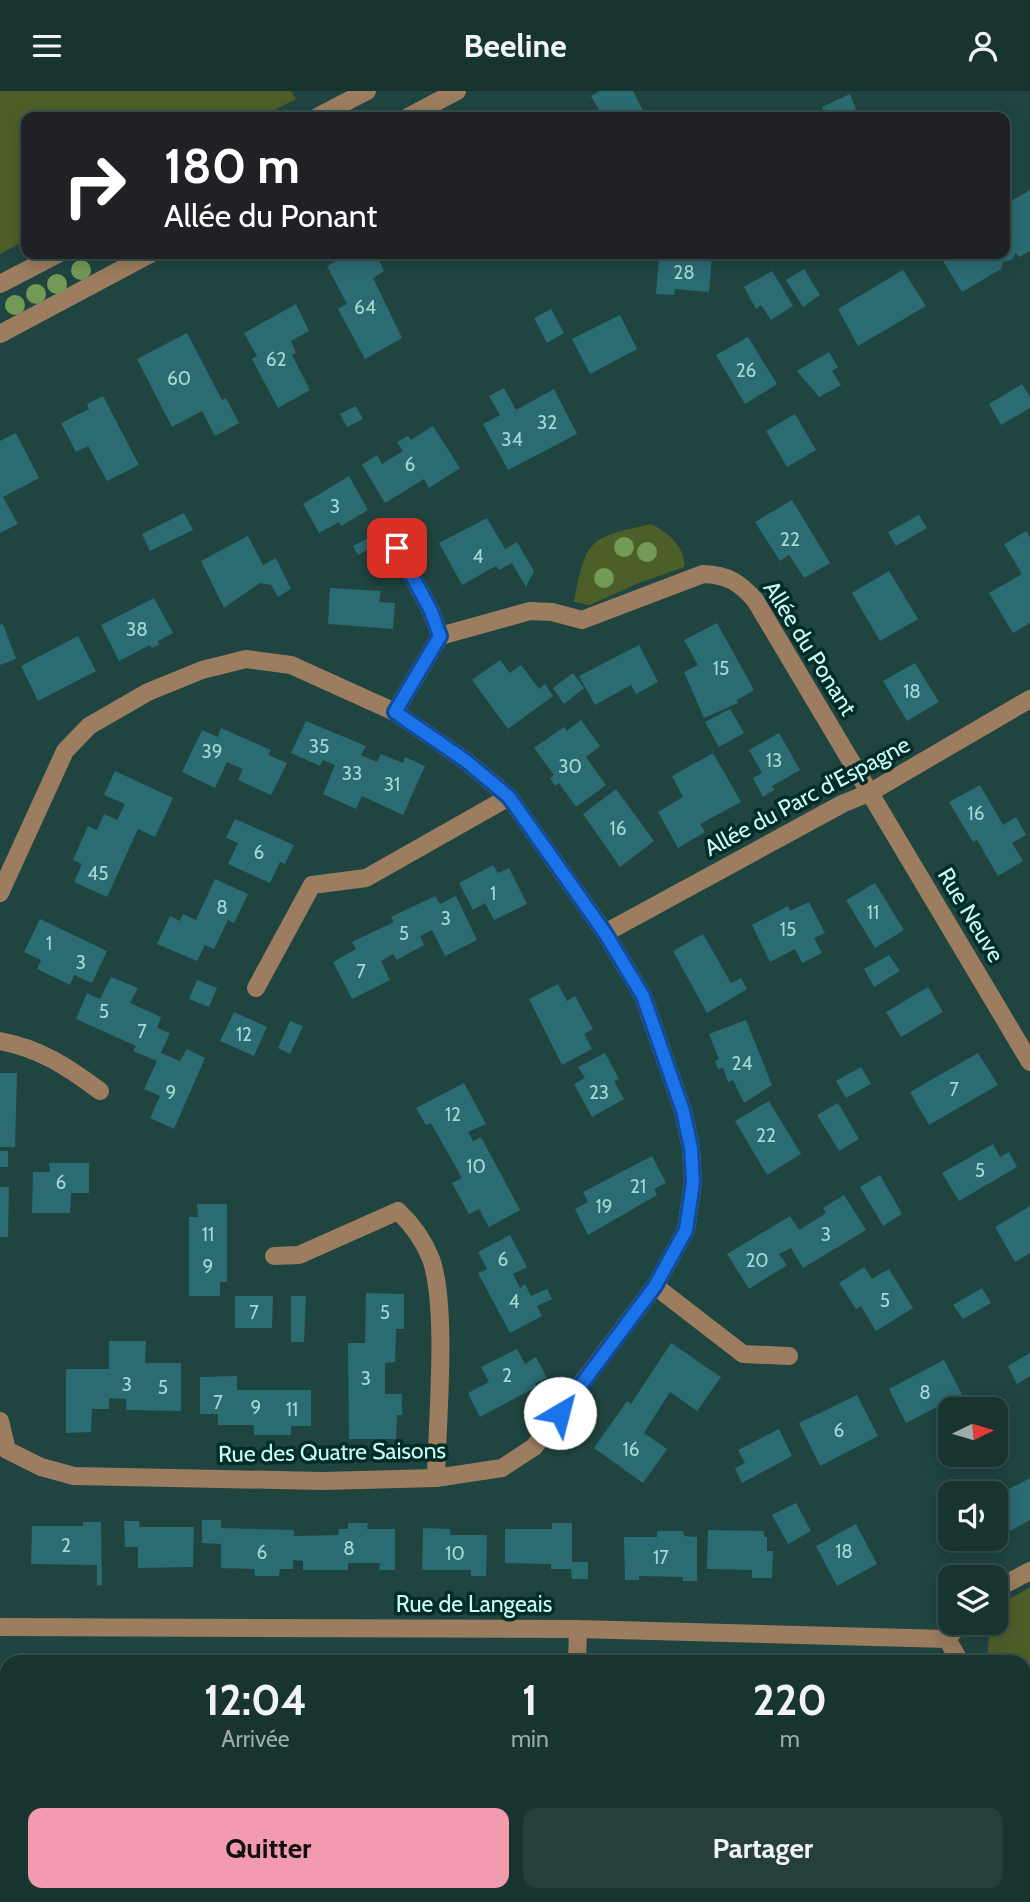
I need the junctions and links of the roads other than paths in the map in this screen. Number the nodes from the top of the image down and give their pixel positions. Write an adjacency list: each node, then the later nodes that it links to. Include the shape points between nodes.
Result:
1 (367, 91): 3 (street)
2 (457, 91): 4 (street)
3 (327, 112)
4 (417, 112)
5 (48, 259): 7 (street)
6 (141, 259): 8 (street)
7 (0, 284)
8 (0, 334)
9 (397, 548): 10 (street)
10 (440, 636): 12 (street); 13 (street, Allée du Ponant, via 530,611 582,620 684,580 724,575 741,584 755,600)
11 (1030, 699): 13 (street, Allée du Parc d'Espagne)
12 (395, 712): 14 (street, Rue des Quatre Saisons); 15 (street, Rue des Quatre Saisons, via 291,665 246,659 202,670 148,692 89,726 65,751)
13 (869, 793): 16 (street, Allée du Parc d'Espagne); 19 (street, Rue Neuve)
14 (509, 797): 16 (street, Rue des Quatre Saisons); 17 (street, via 366,878 312,885)
15 (0, 893)
16 (605, 933): 22 (street, Rue des Quatre Saisons, via 643,996 683,1111 691,1148 693,1182 686,1230)
17 (256, 988)
18 (0, 1041): 20 (street, via 27,1046 70,1068)
19 (1030, 1062)
20 (100, 1091)
21 (274, 1256): 26 (street, via 299,1255 398,1211 416,1228 432,1261 438,1304)
22 (655, 1286): 23 (street, via 743,1354); 26 (street, Rue des Quatre Saisons, via 534,1447 502,1468)
23 (789, 1356)
24 (0, 1421): 25 (street, Rue des Quatre Saisons)
25 (4, 1456): 26 (street, Rue des Quatre Saisons, via 74,1476 323,1481)
26 (436, 1478)
27 (1030, 1571): 28 (street)
28 (1008, 1583)
29 (0, 1627): 30 (street, Rue de Langeais)
30 (578, 1629): 32 (street, Rue de Langeais); 33 (street)
31 (951, 1635): 32 (street)
32 (947, 1639): 34 (street)
33 (577, 1655)
34 (956, 1655)

